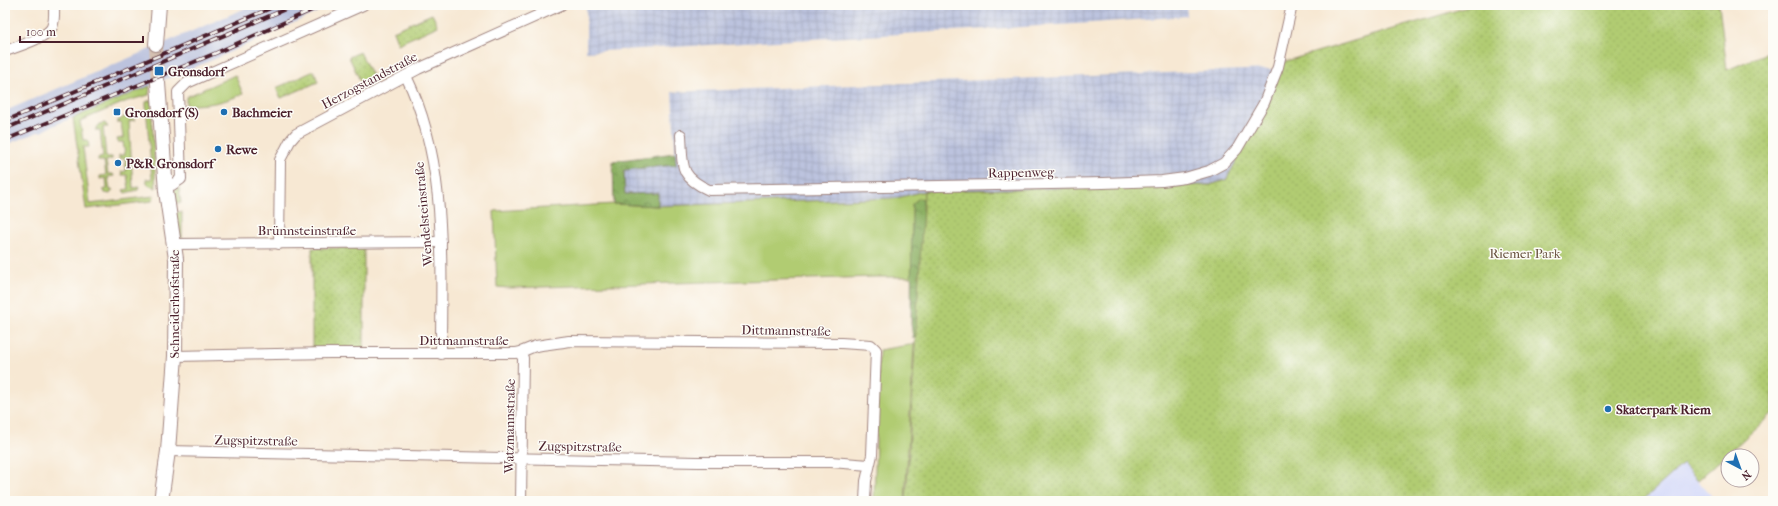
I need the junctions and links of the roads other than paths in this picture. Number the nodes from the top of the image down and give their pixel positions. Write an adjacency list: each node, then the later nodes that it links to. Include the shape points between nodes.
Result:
1 (54, 5): 7 (street, via 51,28 42,36)
2 (159, 5): 6 (street)
3 (363, 5): 11 (street, via 182,87 178,92 181,179)
4 (560, 5): 8 (street, Herzogstandstraße, via 477,41)
5 (1292, 5): 10 (street, Rappenweg, via 1278,66 1264,103 1238,149 1224,163 1185,178 1103,183 709,190 699,186 682,168)
6 (156, 44)
7 (5, 52)
8 (406, 76): 12 (street, Wendelsteinstraße, via 424,127 433,163); 14 (street, Herzogstandstraße, via 303,129 290,141 280,160)
9 (158, 83): 11 (street, Schneiderhofstraße)
10 (681, 135)
11 (165, 187): 13 (street, Schneiderhofstraße)
12 (440, 242): 14 (street, Brünnsteinstraße); 16 (street, Wendelsteinstraße)
13 (174, 244): 14 (street, Brünnsteinstraße); 17 (street, Schneiderhofstraße)
14 (279, 244)
15 (520, 353): 16 (street, Dittmannstraße); 19 (street, Watzmannstraße, via 523,358); 20 (street, Dittmannstraße, via 524,349 536,346 569,341 841,343 871,346 876,350 872,455)
16 (441, 354): 17 (street, Dittmannstraße)
17 (175, 356): 18 (street, Schneiderhofstraße)
18 (168, 451): 19 (street, Zugspitzstraße); 21 (street, Schneiderhofstraße)
19 (521, 458): 20 (street, Zugspitzstraße); 22 (street, Watzmannstraße)
20 (869, 464): 23 (street)
21 (161, 501)
22 (521, 501)
23 (865, 501)

